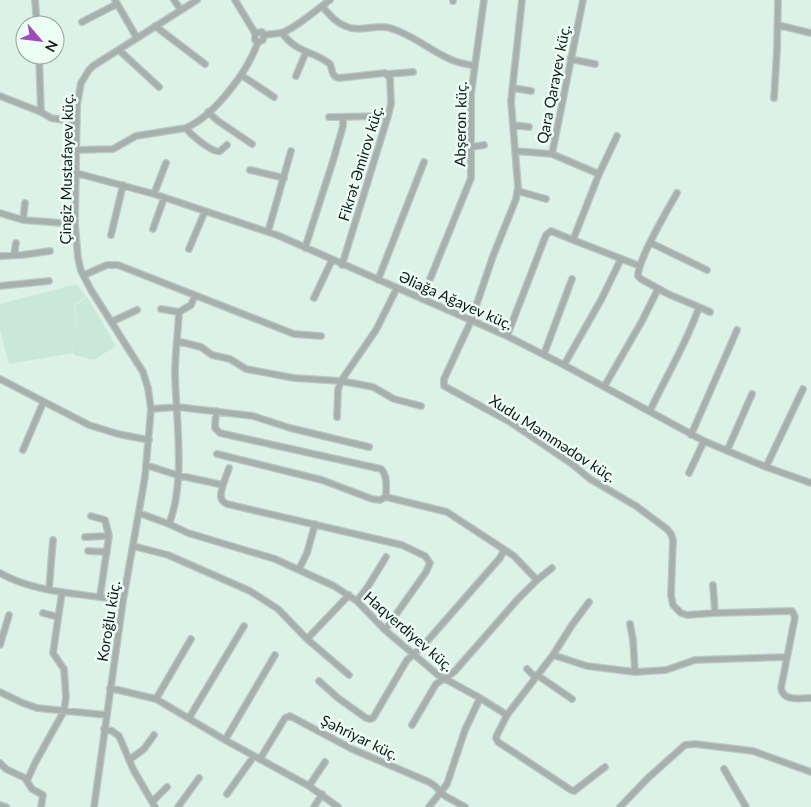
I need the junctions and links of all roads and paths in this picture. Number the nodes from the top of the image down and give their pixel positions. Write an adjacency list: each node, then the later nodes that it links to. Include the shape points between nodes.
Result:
1 (35, 0): 13 (street)
2 (174, 0): 12 (street)
3 (197, 0): 12 (street, Çingiz Mustafayev küç.)
4 (236, 0): 17 (street)
5 (330, 0): 11 (street)
6 (484, 0): 29 (street, Abşeron küç.)
7 (522, 0): 35 (street, Xudu Məmmədov küç.)
8 (583, 0): 25 (street, Qara Qarayev küç.)
9 (778, 0): 15 (street)
10 (116, 2): 14 (street); 21 (street)
11 (322, 6): 18 (street); 29 (street, via 336,22 348,28 358,30 379,26 392,29 419,40 452,60)
12 (181, 10): 16 (street, Çingiz Mustafayev küç.)
13 (36, 15)
14 (82, 22)
15 (778, 25): 19 (street); 39 (street)
16 (155, 26): 21 (street, Çingiz Mustafayev küç.); 26 (street)
17 (255, 33): 20 (street, via 260,31); 22 (street, via 254,38)
18 (282, 33): 20 (street); 24 (street, via 291,44)
19 (811, 33)
20 (264, 35): 22 (street)
21 (137, 38): 23 (street, Çingiz Mustafayev küç.)
22 (258, 42): 32 (street)
23 (118, 50): 34 (street); 45 (street, Çingiz Mustafayev küç., via 84,76)
24 (306, 52): 31 (street, via 330,64 335,77); 33 (street)
25 (570, 59): 27 (street); 57 (street, Qara Qarayev küç.)
26 (205, 64)
27 (595, 64)
28 (39, 65): 40 (street)
29 (474, 66): 53 (street, Abşeron küç., via 470,108)
30 (413, 72): 31 (street)
31 (388, 74): 42 (street, Fikrət Əmirov küç., via 391,100)
32 (241, 75): 38 (street); 41 (street)
33 (296, 76)
34 (159, 87)
35 (513, 88): 36 (street); 46 (street, Xudu Məmmədov küç.)
36 (531, 91)
37 (0, 96): 40 (street)
38 (274, 97)
39 (774, 98)
40 (40, 112): 45 (street, via 52,118)
41 (208, 112): 48 (street); 50 (street)
42 (388, 116): 43 (street); 88 (street, Fikrət Əmirov küç.)
43 (343, 117): 44 (street); 81 (street, via 333,161)
44 (329, 118)
45 (77, 122): 54 (street, Çingiz Mustafayev küç.)
46 (513, 125): 47 (street); 55 (street, Xudu Məmmədov küç.)
47 (529, 126)
48 (186, 128): 51 (street, via 215,150); 54 (street, via 136,136 113,149)
49 (617, 136): 62 (street)
50 (252, 144)
51 (226, 145)
52 (484, 145): 53 (street)
53 (472, 147): 100 (street, Abşeron küç., via 469,187)
54 (77, 150): 61 (street, Çingiz Mustafayev küç.)
55 (515, 151): 57 (street); 65 (street, Xudu Məmmədov küç.)
56 (291, 152): 63 (street)
57 (552, 154): 62 (street, Qara Qarayev küç.)
58 (424, 162): 93 (street)
59 (166, 164): 67 (street)
60 (250, 170): 63 (street)
61 (76, 173): 64 (street, Əliağa Ağayev küç.); 74 (street, Çingiz Mustafayev küç.)
62 (598, 174): 78 (street)
63 (284, 178): 76 (street)
64 (123, 185): 67 (street, Əliağa Ağayev küç.); 77 (street)
65 (518, 191): 69 (street); 106 (street, Xudu Məmmədov küç.)
66 (677, 193): 80 (street)
67 (154, 194): 68 (street, Əliağa Ağayev küç.)
68 (164, 198): 71 (street, Əliağa Ağayev küç.); 75 (street)
69 (546, 199)
70 (25, 203): 73 (street)
71 (205, 211): 76 (street, Əliağa Ağayev küç.); 82 (street)
72 (0, 213): 73 (street)
73 (23, 220): 74 (street)
74 (75, 224): 91 (street, Çingiz Mustafayev küç., via 78,258)
75 (153, 229)
76 (268, 232): 81 (street, Əliağa Ağayev küç.)
77 (111, 235)
78 (573, 240): 86 (street); 110 (street, via 551,232 546,235)
79 (16, 243): 85 (street)
80 (651, 243): 89 (street); 90 (street)
81 (305, 248): 87 (street, Əliağa Ağayev küç.)
82 (189, 249)
83 (50, 251): 85 (street)
84 (0, 256): 85 (street)
85 (14, 256)
86 (620, 259): 89 (street); 113 (street, via 597,308)
87 (332, 260): 88 (street, Əliağa Ağayev küç.); 99 (street)
88 (342, 264): 93 (street, Əliağa Ağayev küç.)
89 (640, 266): 97 (street, via 638,276)
90 (707, 270)
91 (84, 275): 98 (street, via 106,265 118,265); 107 (street, Çingiz Mustafayev küç.)
92 (572, 279): 112 (street)
93 (378, 280): 96 (street, Əliağa Ağayev küç.)
94 (49, 281): 95 (street)
95 (0, 286)
96 (398, 288): 100 (street, Əliağa Ağayev küç.); 115 (street, via 376,330)
97 (658, 288): 101 (street); 116 (street)
98 (196, 294): 104 (street, via 191,304); 109 (street, via 294,334)
99 (314, 298)
100 (422, 299): 106 (street, Əliağa Ağayev küç.)
101 (699, 307): 105 (street); 124 (street, via 690,332)
102 (161, 309): 104 (street)
103 (137, 310): 107 (street)
104 (179, 312): 111 (street)
105 (710, 312)
106 (471, 321): 110 (street, Əliağa Ağayev küç.); 166 (street, Xudu Məmmədov küç., via 444,379 444,386 510,422 667,529 673,540 671,595 676,609 687,615)
107 (111, 322): 122 (street, Çingiz Mustafayev küç., via 143,372)
108 (737, 330): 126 (street)
109 (321, 336)
110 (507, 336): 112 (street, Əliağa Ağayev küç.)
111 (177, 341): 115 (street, via 201,347 246,369 294,378); 121 (street)
112 (544, 354): 113 (street, Əliağa Ağayev küç.)
113 (564, 365): 116 (street, Əliağa Ağayev küç.)
114 (0, 380): 119 (street)
115 (341, 381): 120 (street, via 373,388); 125 (street)
116 (604, 387): 124 (street, Əliağa Ağayev küç.)
117 (803, 389): 134 (street)
118 (752, 394): 131 (street)
119 (43, 403): 127 (street, via 100,429); 130 (street)
120 (421, 406)
121 (178, 407): 122 (street); 123 (street); 137 (street)
122 (151, 408): 127 (street, Çingiz Mustafayev küç.)
123 (216, 411): 129 (street, via 253,416); 140 (street, via 214,428 220,433 380,469 386,479)
124 (650, 411): 126 (street, Əliağa Ağayev küç.)
125 (337, 417)
126 (691, 435): 128 (street, Əliağa Ağayev küç.)
127 (149, 440): 133 (street, Koroğlu küç.)
128 (704, 441): 131 (street, Əliağa Ağayev küç.); 136 (street)
129 (370, 447)
130 (23, 450)
131 (727, 451): 134 (street, Əliağa Ağayev küç.)
132 (218, 454): 140 (street, via 322,480 372,499)
133 (146, 465): 137 (street); 141 (street, Koroğlu küç.)
134 (766, 467): 138 (street, Əliağa Ağayev küç.)
135 (229, 468): 139 (street)
136 (689, 473)
137 (177, 475): 139 (street); 143 (street)
138 (810, 481)
139 (223, 485): 144 (street, via 220,498 227,504)
140 (386, 497): 149 (street, via 447,512)
141 (140, 513): 143 (street, Haqverdiyev küç.); 148 (street, Koroğlu küç.)
142 (91, 516): 145 (street, via 105,520)
143 (169, 524): 154 (street, Haqverdiyev küç.)
144 (315, 524): 154 (street); 171 (street, via 402,545 428,558 430,563 426,572)
145 (108, 536): 146 (street); 151 (street)
146 (85, 538)
147 (53, 540): 158 (street)
148 (133, 546): 162 (street, Koroğlu küç.); 173 (street, via 168,555 250,591 278,609)
149 (504, 550): 156 (street); 175 (street)
150 (88, 551): 151 (street)
151 (107, 552): 161 (street)
152 (386, 557): 163 (street)
153 (552, 568): 156 (street)
154 (299, 569): 160 (street, Haqverdiyev küç.)
155 (0, 573): 158 (street)
156 (537, 580): 183 (street)
157 (713, 585): 166 (street)
158 (49, 589): 159 (street)
159 (62, 592): 161 (street); 168 (street)
160 (349, 595): 163 (street, Haqverdiyev küç.); 173 (street)
161 (100, 596): 162 (street)
162 (123, 601): 185 (street, Koroğlu küç.)
163 (357, 601): 171 (street, Haqverdiyev küç.)
164 (589, 602): 177 (street)
165 (43, 613): 168 (street)
166 (715, 613): 178 (street, Xudu Məmmədov küç., via 792,611 795,617)
167 (9, 615): 174 (street)
168 (58, 616): 191 (street, via 53,653 64,669)
169 (630, 624): 180 (street)
170 (244, 626): 194 (street)
171 (385, 630): 175 (street, Haqverdiyev küç.)
172 (191, 639): 187 (street)
173 (308, 639): 181 (street)
174 (0, 645)
175 (414, 653): 183 (street, Haqverdiyev küç.); 184 (street, via 371,719 338,698)
176 (275, 655): 198 (street)
177 (553, 655): 180 (street, via 587,666); 182 (street)
178 (787, 657): 180 (street, via 695,660 666,670); 189 (street, Xudu Məmmədov küç., via 782,693 785,697)
179 (526, 669): 182 (street)
180 (635, 672)
181 (349, 675)
182 (536, 676): 190 (street); 193 (street)
183 (444, 679): 188 (street, Haqverdiyev küç.); 195 (street, via 434,688)
184 (319, 681)
185 (110, 688): 187 (street); 192 (street, Koroğlu küç.)
186 (0, 692): 191 (street, via 30,706)
187 (156, 698): 194 (street)
188 (480, 698): 193 (street, Haqverdiyev küç.); 211 (street)
189 (811, 698)
190 (572, 699)
191 (64, 711): 192 (street); 208 (street)
192 (106, 715): 196 (street, Koroğlu küç.)
193 (507, 715): 204 (street, via 496,738 498,742 571,790 574,791)
194 (188, 718): 198 (street)
195 (412, 725)
196 (104, 729): 201 (street, via 119,736); 218 (street, Koroğlu küç.)
197 (154, 735): 201 (street, via 144,749)
198 (225, 740): 199 (street)
199 (254, 756): 200 (street); 212 (street)
200 (260, 759): 209 (street); 211 (street, Şəhriyar küç., via 285,718 290,716 352,749 429,782)
201 (129, 760): 214 (street)
202 (325, 762): 209 (street)
203 (0, 763): 208 (street)
204 (605, 767)
205 (724, 769): 225 (street)
206 (811, 772): 224 (street, via 753,751 685,745)
207 (199, 778): 219 (street)
208 (27, 781): 217 (street, via 32,789 43,795)
209 (309, 786): 213 (street)
210 (167, 787): 214 (street)
211 (441, 792): 222 (street); 223 (street, Şəhriyar küç.)
212 (227, 794)
213 (322, 794): 220 (street); 221 (street)
214 (153, 804)
215 (0, 805): 216 (street)
216 (6, 807)
217 (41, 807)
218 (94, 807)
219 (178, 807)
220 (314, 807)
221 (338, 807)
222 (429, 807)
223 (465, 807)
224 (620, 807)
225 (746, 807)

